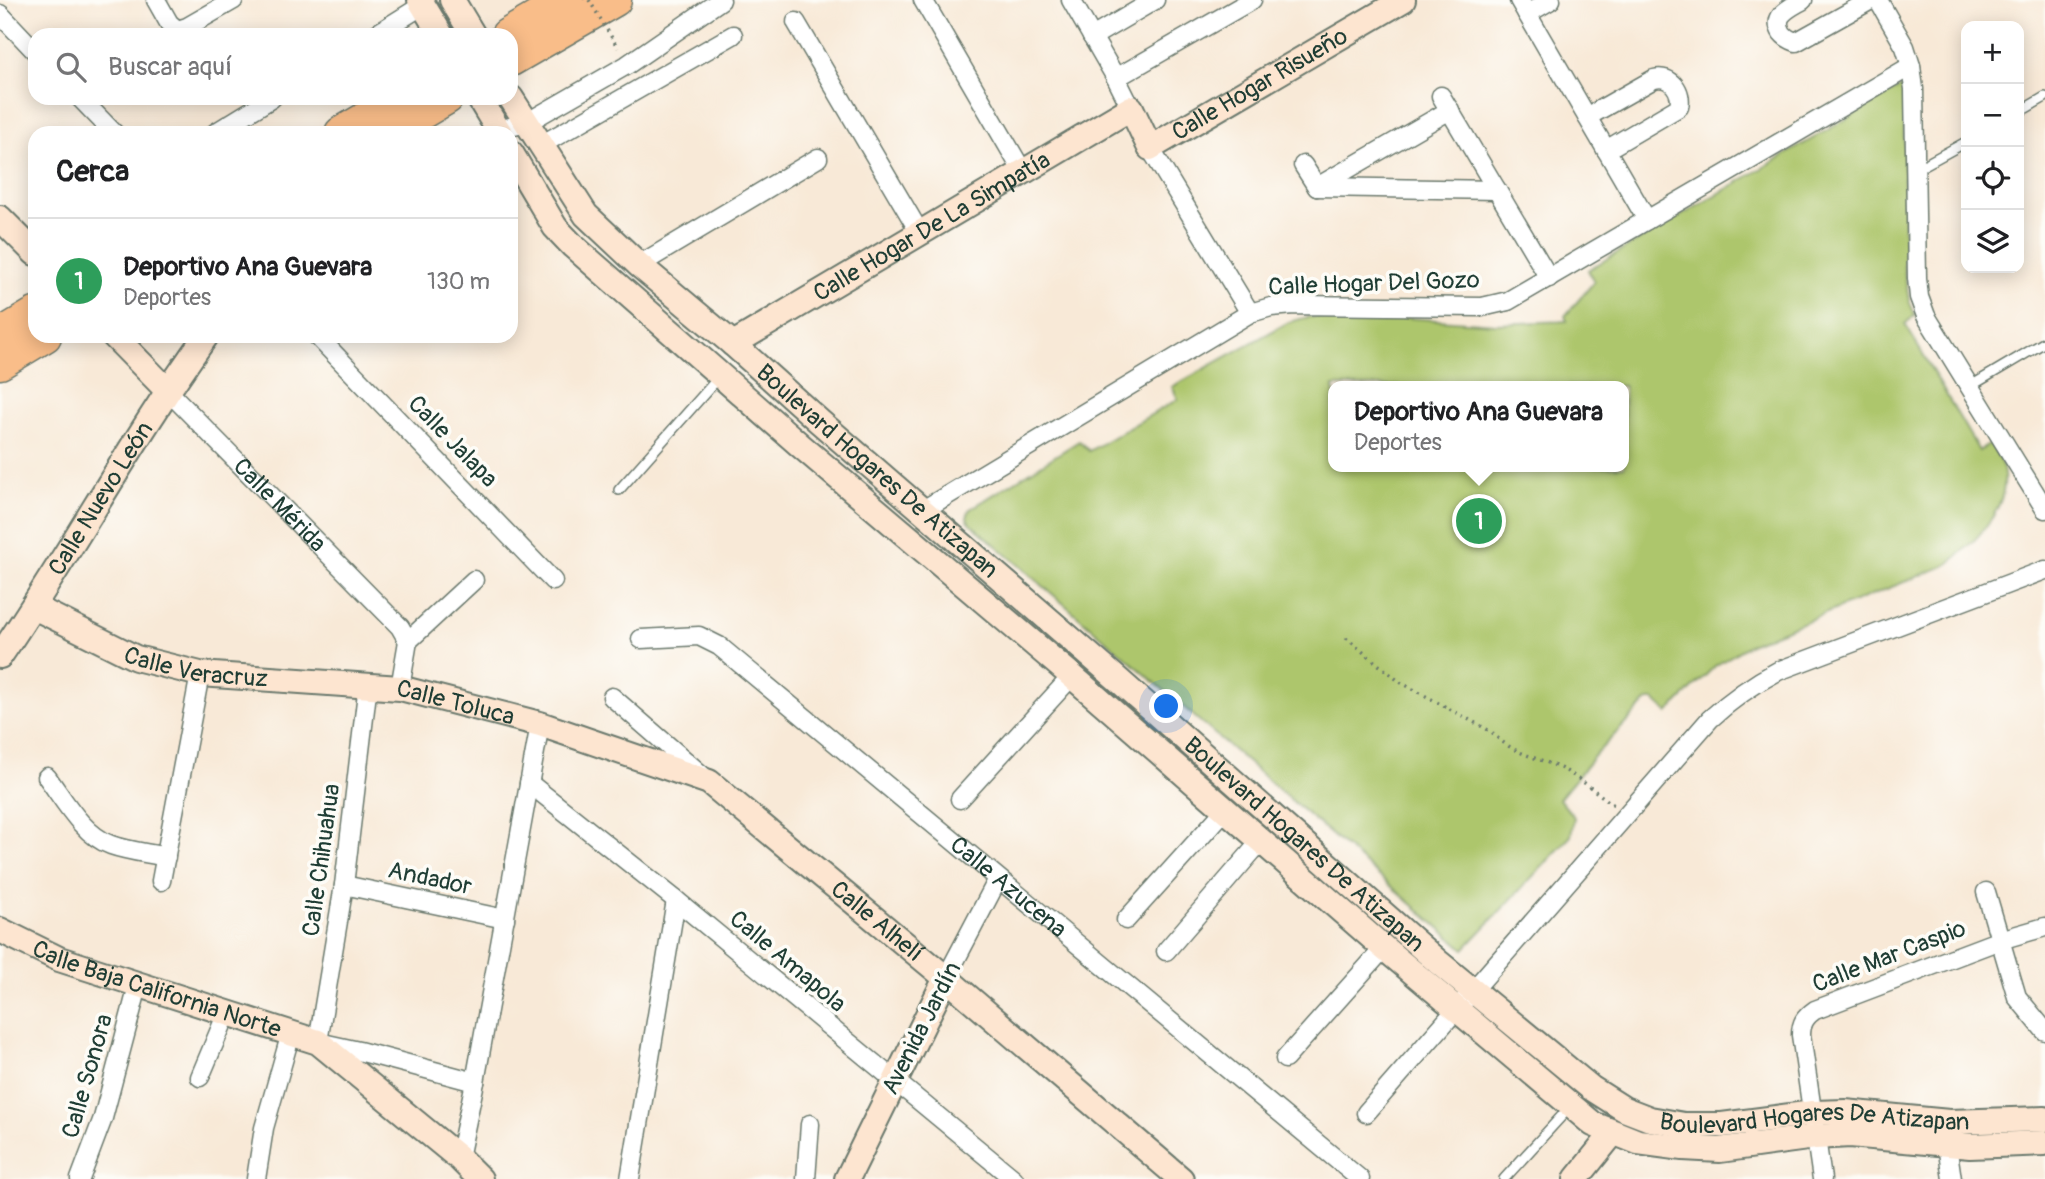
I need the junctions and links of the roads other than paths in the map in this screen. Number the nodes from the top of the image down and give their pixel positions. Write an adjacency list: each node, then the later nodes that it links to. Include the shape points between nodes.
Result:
1 (156, 0): 20 (street)
2 (234, 0): 21 (street)
3 (567, 0): 24 (highway)
4 (615, 0): 28 (highway)
5 (721, 0): 38 (street, via 627,65)
6 (923, 0): 55 (street)
7 (1071, 0): 26 (street)
8 (1156, 0): 26 (street)
9 (1252, 0): 30 (street)
10 (1404, 0): 49 (street, Calle Hogar Risueño)
11 (1551, 0): 16 (street)
12 (1803, 0): 13 (street, via 1785,10 1778,22 1784,35 1796,42)
13 (1871, 0)
14 (1878, 0): 29 (street)
15 (455, 6): 23 (street)
16 (1523, 7): 40 (street)
17 (0, 14): 27 (street)
18 (430, 16): 22 (street)
19 (796, 22): 60 (street)
20 (175, 28)
21 (184, 28)
22 (395, 28)
23 (469, 28)
24 (518, 29)
25 (733, 36): 47 (street)
26 (1092, 37): 30 (street)
27 (28, 44)
28 (518, 56)
29 (1911, 66): 54 (street); 59 (street, Calle Hogar Del Gozo)
30 (1116, 78): 37 (street)
31 (2045, 97): 39 (lane)
32 (87, 105): 41 (street)
33 (261, 105): 42 (street)
34 (388, 105): 43 (highway)
35 (435, 105): 44 (highway)
36 (483, 105): 45 (street)
37 (1131, 108): 49 (street); 55 (street, Calle Hogar De La Simpatía)
38 (518, 109): 46 (street); 47 (street, Boulevard Hogares De Atizapan)
39 (2024, 109)
40 (1587, 117): 50 (street); 50 (street, via 1654,79 1661,77 1673,84 1679,107)
41 (107, 126)
42 (226, 126)
43 (353, 126)
44 (400, 126)
45 (493, 126)
46 (498, 126)
47 (541, 145): 62 (street, Boulevard Hogares De Atizapan, via 586,215)
48 (1961, 145): 54 (lane)
49 (1150, 148): 64 (street)
50 (1606, 150): 59 (street)
51 (818, 158): 62 (street)
52 (1303, 165): 56 (street)
53 (518, 170): 74 (street, Boulevard Hogares De Atizapan, via 564,236)
54 (1914, 171): 75 (street, via 1919,297)
55 (1023, 172): 60 (street, Calle Hogar De La Simpatía)
56 (1317, 187): 57 (street); 57 (street, via 1445,103)
57 (1497, 190): 63 (street)
58 (0, 218): 61 (street)
59 (1647, 220): 63 (street, Calle Hogar Del Gozo)
60 (920, 233): 72 (street, Calle Hogar De La Simpatía)
61 (28, 243)
62 (639, 265): 72 (street, Boulevard Hogares De Atizapan)
63 (1549, 278): 64 (street, Calle Hogar Del Gozo, via 1508,302 1482,307 1294,305)
64 (1250, 313): 81 (street, Calle Hogar Del Gozo)
65 (28, 318): 66 (highway)
66 (0, 335)
67 (2045, 342): 75 (lane)
68 (33, 343): 73 (highway)
69 (201, 343): 76 (street, Calle Nuevo León)
70 (324, 343): 84 (street, Calle Jalapa)
71 (122, 344): 76 (street, Calle Mérida)
72 (733, 344): 77 (street, Boulevard Hogares De Atizapan)
73 (0, 362)
74 (720, 376): 78 (street, Boulevard Hogares De Atizapan); 79 (lane)
75 (1969, 387): 80 (street)
76 (167, 390): 85 (street, Calle Nuevo León); 87 (street, Calle Mérida, via 400,626)
77 (820, 422): 78 (street); 81 (street, Boulevard Hogares De Atizapan)
78 (801, 446): 90 (street, Boulevard Hogares De Atizapan)
79 (619, 491)
80 (2045, 509)
81 (923, 510): 116 (street, Boulevard Hogares De Atizapan)
82 (2045, 570): 116 (street, via 1778,671 1729,701)
83 (474, 580): 87 (street)
84 (553, 581)
85 (34, 607): 88 (street, Calle Nuevo León); 89 (street, Calle Veracruz, via 136,658)
86 (641, 639): 102 (street, Calle Azucena, via 699,636 719,646)
87 (408, 641): 92 (street)
88 (0, 656)
89 (200, 674): 91 (street, Calle Veracruz); 101 (street)
90 (1072, 676): 98 (street); 99 (street, Boulevard Hogares De Atizapan)
91 (368, 684): 92 (street, Calle Toluca); 104 (street, Calle Chihuahua)
92 (400, 688): 94 (street, Calle Toluca)
93 (612, 697): 96 (street)
94 (540, 724): 96 (street, Calle Alhelí); 97 (street)
95 (47, 777): 101 (street, via 100,839)
96 (709, 782): 114 (street, Calle Alhelí)
97 (529, 783): 106 (street, Calle Amapola); 107 (street)
98 (960, 799)
99 (1225, 810): 100 (street, Boulevard Hogares De Atizapan); 108 (street)
100 (1261, 841): 112 (street, Boulevard Hogares De Atizapan); 113 (street)
101 (166, 857): 103 (street)
102 (998, 879): 114 (street, Avenida Jardín); 143 (street, Calle Azucena)
103 (161, 881)
104 (344, 885): 107 (street, Andador); 121 (street, Calle Chihuahua)
105 (1986, 892): 111 (street)
106 (676, 900): 124 (street, Calle Amapola); 138 (street)
107 (505, 919): 125 (street)
108 (1126, 920)
109 (2045, 927): 111 (street, Calle Mar Caspio)
110 (0, 930): 115 (street, Calle Baja California Norte, via 59,959)
111 (2000, 940): 119 (street, via 2017,996); 130 (street, Calle Mar Caspio, via 1807,1016 1801,1035)
112 (1384, 948): 117 (street, Boulevard Hogares De Atizapan); 122 (street)
113 (1166, 951)
114 (946, 978): 124 (street, Avenida Jardín); 142 (street, Calle Alhelí)
115 (138, 986): 118 (street, Calle Baja California Norte); 135 (street, Calle Sonora, via 103,1118)
116 (1474, 991): 117 (street); 130 (street, Boulevard Hogares De Atizapan, via 1591,1088 1624,1109 1684,1125)
117 (1457, 1009): 126 (street, Boulevard Hogares De Atizapan); 127 (street)
118 (227, 1013): 120 (street, Calle Baja California Norte); 123 (street)
119 (2045, 1031)
120 (290, 1033): 121 (street, Calle Baja California Norte); 136 (street, via 264,1128)
121 (318, 1042): 125 (street, Calle Baja California Norte); 134 (street, Calle Baja California Norte)
122 (1285, 1059)
123 (200, 1077)
124 (894, 1080): 140 (street, Avenida Jardín); 141 (street, Calle Amapola)
125 (475, 1082): 134 (street)
126 (1571, 1106): 131 (street, Boulevard Hogares De Atizapan); 144 (lane)
127 (1367, 1113)
128 (2045, 1119): 130 (street, Boulevard Hogares De Atizapan, via 1949,1122 1845,1112)
129 (810, 1124): 139 (street)
130 (1814, 1125): 131 (street, Boulevard Hogares De Atizapan, via 1720,1150 1638,1142); 133 (street, via 1850,1135); 146 (street)
131 (1613, 1133): 145 (street)
132 (2045, 1143): 133 (street)
133 (1947, 1145): 147 (street)
134 (458, 1169): 137 (street, Calle Baja California Norte)
135 (80, 1179)
136 (256, 1179)
137 (480, 1179)
138 (630, 1179)
139 (806, 1179)
140 (847, 1179)
141 (1014, 1179)
142 (1181, 1179)
143 (1360, 1179)
144 (1504, 1179)
145 (1576, 1179)
146 (1822, 1179)
147 (1952, 1179)

